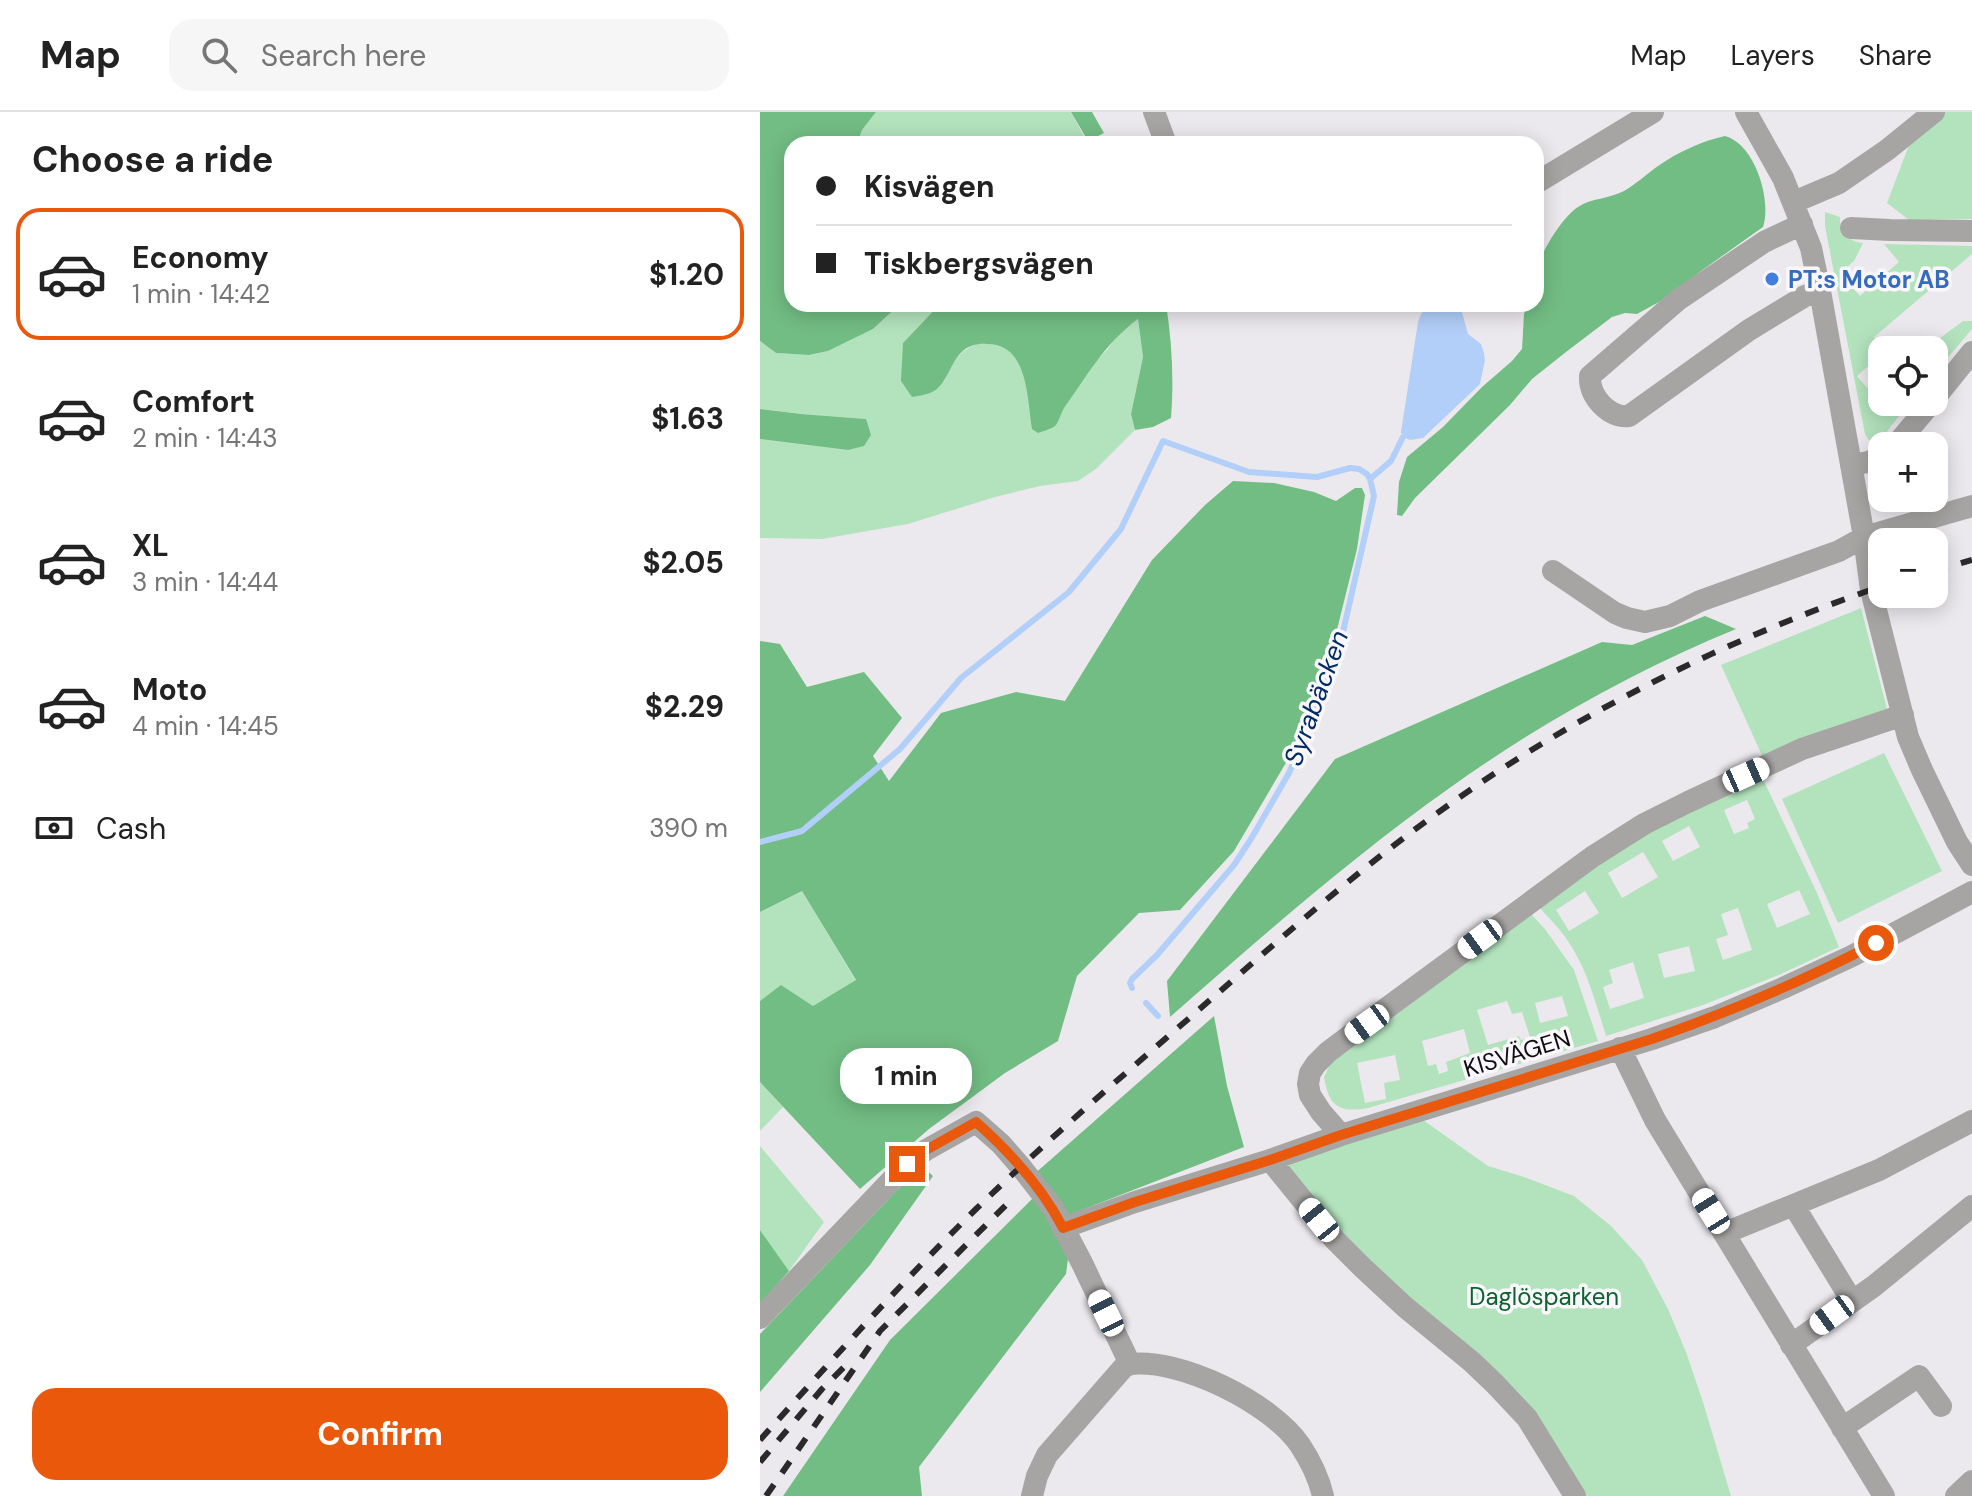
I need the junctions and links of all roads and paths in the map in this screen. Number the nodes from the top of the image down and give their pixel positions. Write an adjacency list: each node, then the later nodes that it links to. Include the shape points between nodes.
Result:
1 (1154, 112): 5 (street)
2 (1653, 112): 6 (street)
3 (1746, 112): 7 (street)
4 (1934, 112): 7 (street)
5 (1163, 136)
6 (1544, 178)
7 (1798, 213): 10 (street); 10 (street, via 1678,300 1602,364 1590,376 1596,399 1620,417 1629,416 1749,330)
8 (1851, 228): 9 (street)
9 (1972, 231)
10 (1820, 291): 16 (street)
11 (1972, 352): 12 (street)
12 (1948, 382)
13 (1920, 416): 14 (street)
14 (1907, 432)
15 (1868, 462): 16 (street)
16 (1851, 465): 18 (street)
17 (1972, 506): 18 (street)
18 (1864, 537): 19 (street, via 1839,551 1645,622 1615,613); 20 (street, via 1871,590)
19 (1553, 571)
20 (1903, 715): 21 (street, via 1922,770); 25 (street, via 1802,749 1644,824 1384,1010 1328,1052 1310,1073 1310,1095)
21 (1972, 865)
22 (1972, 892): 23 (street, KISVÄGEN, via 1783,988)
23 (1620, 1048): 25 (street, KISVÄGEN); 30 (street, via 1655,1120)
24 (1972, 1121): 27 (street, via 1879,1170)
25 (1341, 1135): 26 (street, KISVÄGEN)
26 (1270, 1160): 29 (street, KISVÄGEN); 40 (street, via 1335,1240 1527,1418)
27 (1794, 1206): 30 (street); 31 (street)
28 (1972, 1206): 31 (street)
29 (1063, 1228): 32 (street, via 1044,1195 976,1122 907,1164); 34 (street)
30 (1725, 1233): 33 (street)
31 (1852, 1301): 33 (street)
32 (760, 1318)
33 (1791, 1345): 36 (street)
34 (1130, 1364): 38 (street, via 1047,1455); 39 (street, via 1196,1375 1244,1397 1300,1444)
35 (1941, 1406): 36 (street, via 1919,1376)
36 (1842, 1428): 41 (street)
37 (1972, 1481): 42 (street)
38 (1032, 1496)
39 (1323, 1496)
40 (1575, 1496)
41 (1884, 1496)
42 (1956, 1496)

